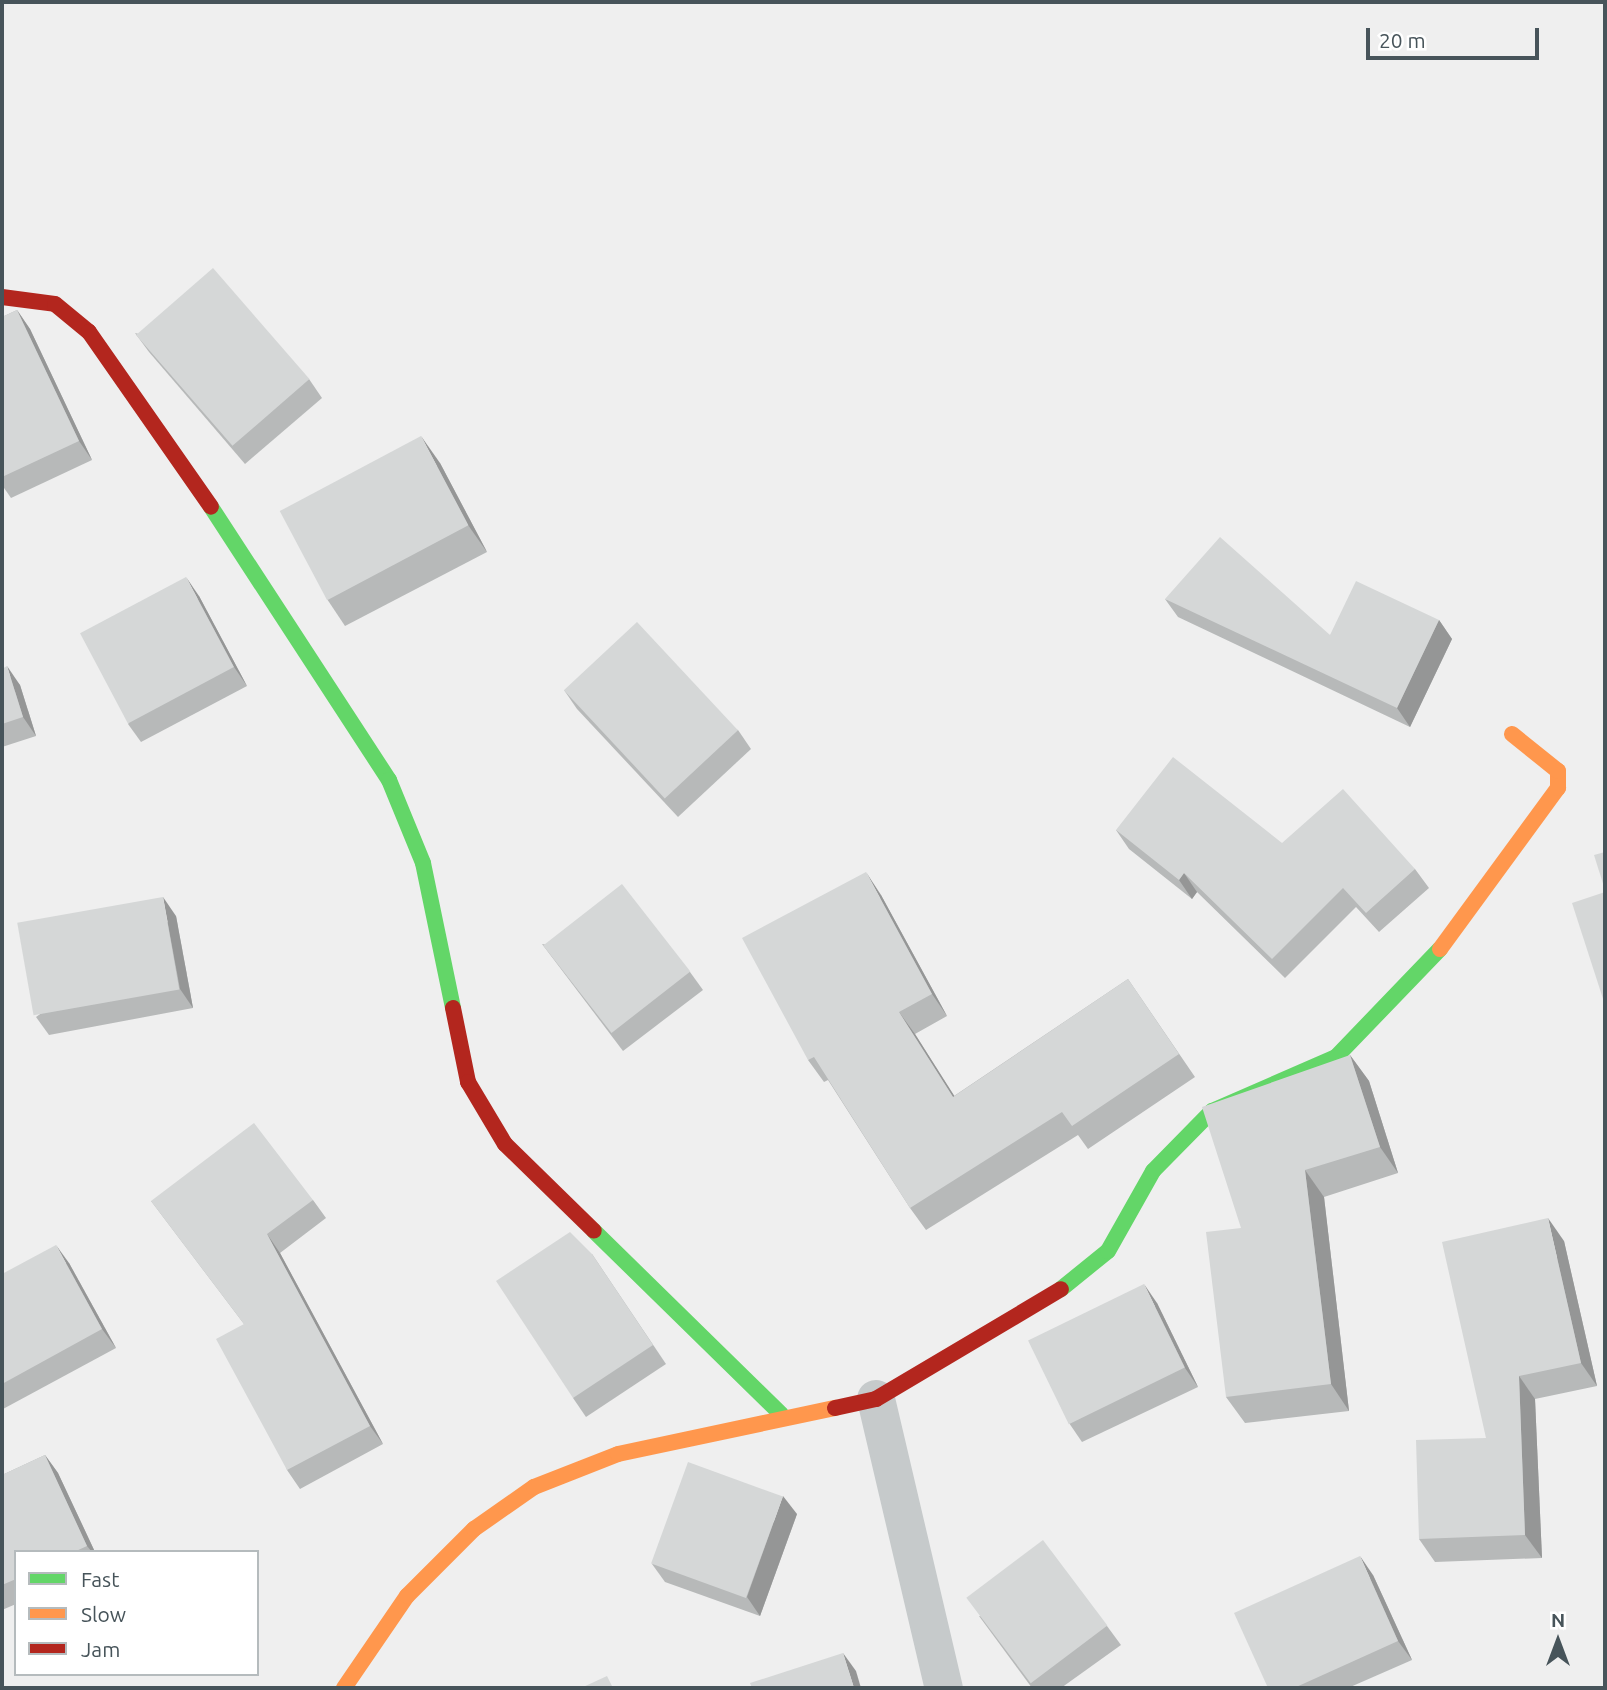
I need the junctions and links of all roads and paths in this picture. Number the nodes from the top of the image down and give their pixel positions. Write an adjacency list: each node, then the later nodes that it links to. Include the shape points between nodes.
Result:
1 (2, 297): 4 (street, via 55,304 89,332 237,544 389,780 423,863 468,1082 505,1144)
2 (1512, 734): 3 (street, via 1548,758 1558,771 1558,788 1535,827 1429,962 1336,1056 1212,1111 1153,1171 1108,1251 1045,1301)
3 (876, 1398): 4 (street); 6 (street)
4 (781, 1414): 5 (street, via 618,1454 534,1487 474,1529 407,1596)
5 (344, 1688)
6 (944, 1688)

